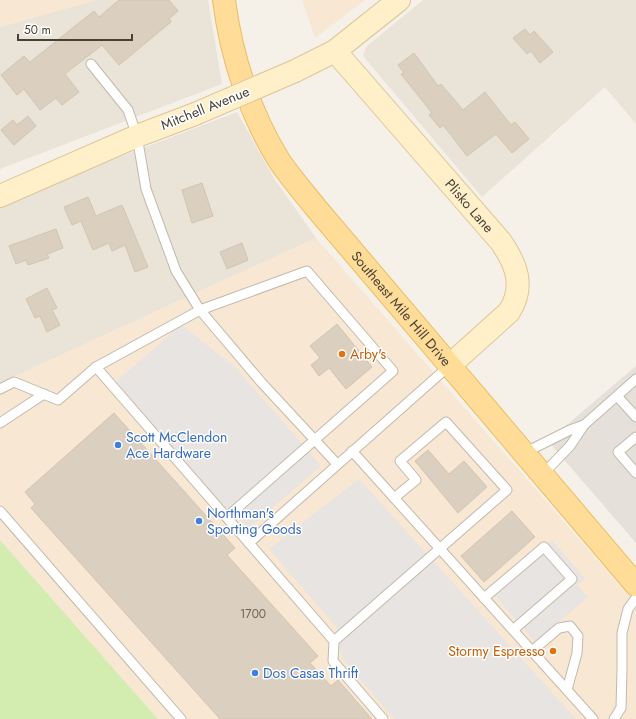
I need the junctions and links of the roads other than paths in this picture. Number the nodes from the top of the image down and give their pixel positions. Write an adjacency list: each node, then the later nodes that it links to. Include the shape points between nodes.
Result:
1 (224, 0): 8 (main road, Southeast Mile Hill Drive, via 231,39 255,114 280,162)
2 (399, 0): 3 (street, Mitchell Avenue)
3 (335, 51): 5 (street, Mitchell Avenue, bridge, via 195,114); 8 (street, Plisko Lane, via 501,242 512,260 518,279 514,304 509,312)
4 (91, 64): 5 (lane, via 128,110)
5 (137, 136): 6 (street, Mitchell Avenue); 7 (lane, via 146,189 176,271)
6 (0, 196)
7 (200, 310): 9 (lane); 18 (lane); 18 (lane, via 307,271 392,371)
8 (449, 366): 19 (lane); 20 (main road, Southeast Mile Hill Drive)
9 (96, 367): 12 (lane, via 58,400); 26 (lane)
10 (636, 379): 13 (lane)
11 (0, 389): 12 (lane, via 14,382)
12 (44, 394): 15 (lane)
13 (617, 396): 14 (lane); 16 (lane)
14 (636, 417)
15 (0, 423)
16 (584, 424): 20 (lane); 23 (lane, via 570,446)
17 (636, 437): 22 (lane, via 618,452)
18 (313, 440): 21 (lane); 26 (lane)
19 (352, 451): 21 (lane); 24 (lane)
20 (523, 453): 23 (main road, Southeast Mile Hill Drive)
21 (337, 464): 27 (lane)
22 (636, 473)
23 (542, 475): 29 (main road, Southeast Mile Hill Drive)
24 (394, 498): 28 (lane); 28 (lane, via 416,480 400,461 446,422 507,490)
25 (0, 511): 36 (lane)
26 (227, 517): 27 (lane)
27 (249, 543): 33 (lane)
28 (440, 549): 30 (lane); 33 (lane)
29 (636, 585)
30 (484, 598): 32 (lane); 32 (lane, via 544,547 572,578)
31 (636, 598): 39 (lane, via 628,609 622,633 620,708)
32 (513, 630): 34 (lane)
33 (334, 641): 37 (lane, via 333,661)
34 (532, 651): 35 (lane); 35 (lane, via 559,628 570,626 578,636 577,653)
35 (567, 690): 38 (lane)
36 (181, 719)
37 (383, 719)
38 (593, 719)
39 (614, 719)

